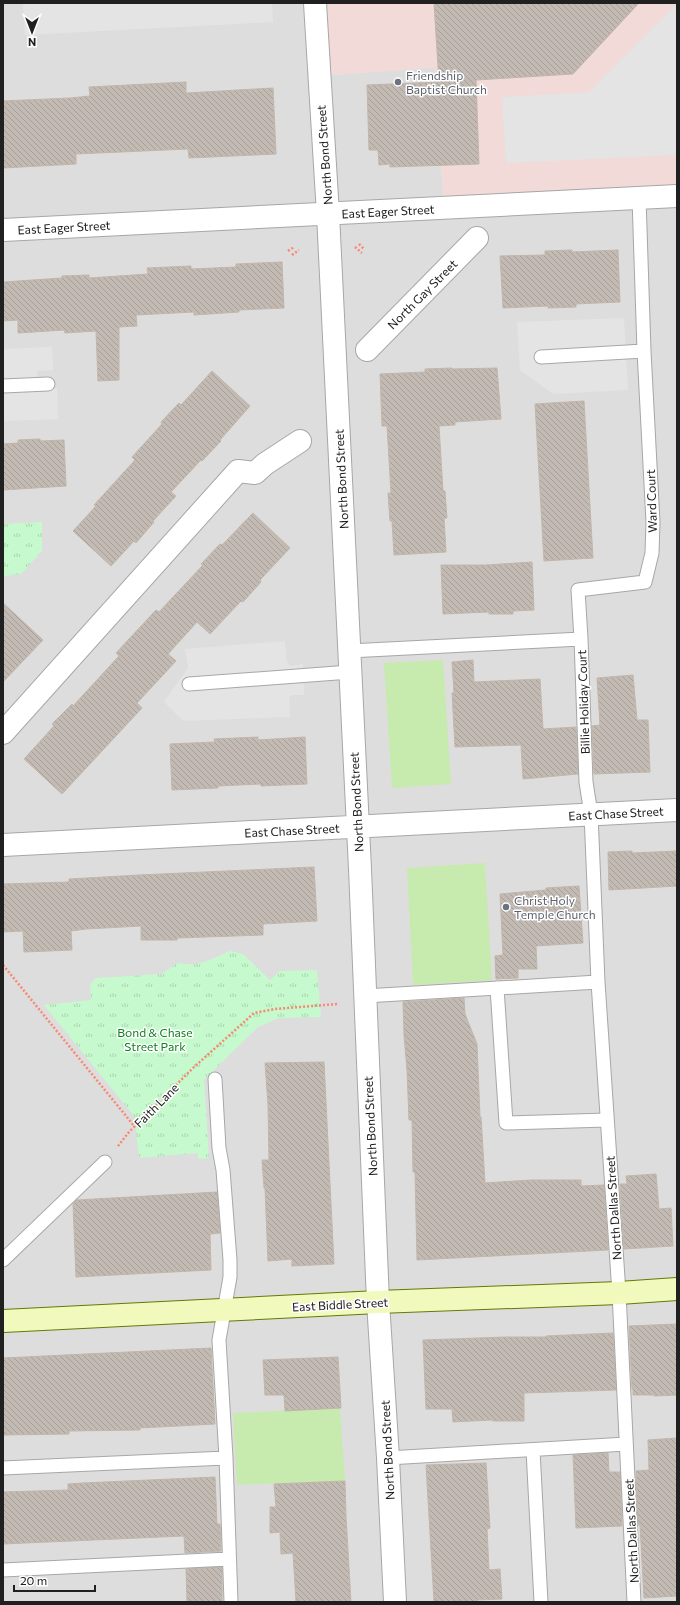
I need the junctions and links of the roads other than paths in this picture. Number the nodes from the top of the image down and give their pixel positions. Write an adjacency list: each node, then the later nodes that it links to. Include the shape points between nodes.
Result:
1 (315, 3): 4 (street, North Bond Street)
2 (677, 196): 3 (street, East Eager Street)
3 (639, 198): 4 (street, East Eager Street); 8 (lane, Ward Court)
4 (328, 214): 5 (street, East Eager Street); 15 (street, North Bond Street)
5 (3, 230)
6 (476, 238): 7 (street, North Gay Street)
7 (367, 350)
8 (644, 351): 9 (lane); 13 (lane, Ward Court, via 653,522 652,553 645,582)
9 (541, 357)
10 (48, 384): 11 (lane)
11 (3, 386)
12 (300, 441): 18 (street, via 255,473 238,471)
13 (578, 590): 14 (lane, Billie Holiday Court)
14 (582, 639): 15 (lane); 20 (lane, Billie Holiday Court, via 586,782)
15 (349, 651): 16 (street, North Bond Street)
16 (350, 672): 17 (lane); 21 (street, North Bond Street)
17 (189, 684)
18 (3, 733)
19 (677, 810): 20 (street, East Chase Street)
20 (591, 814): 21 (street, East Chase Street); 23 (lane, North Dallas Street)
21 (357, 827): 22 (street, East Chase Street); 25 (street, North Bond Street)
22 (3, 845)
23 (598, 982): 24 (lane); 27 (lane, North Dallas Street)
24 (497, 988): 25 (lane); 27 (lane, via 506,1123)
25 (365, 996): 32 (street, North Bond Street)
26 (215, 1078): 33 (lane, via 230,1260 230,1277)
27 (607, 1120): 31 (lane, North Dallas Street)
28 (105, 1162): 29 (lane)
29 (3, 1260)
30 (677, 1289): 31 (main road, East Biddle Street)
31 (620, 1293): 32 (main road, East Biddle Street); 35 (lane, North Dallas Street)
32 (378, 1302): 33 (main road, East Biddle Street); 38 (street, North Bond Street)
33 (224, 1310): 34 (main road, East Biddle Street); 37 (lane, via 219,1340)
34 (3, 1321)
35 (626, 1444): 36 (lane); 45 (lane, North Dallas Street)
36 (533, 1450): 38 (lane); 44 (lane)
37 (226, 1458): 39 (lane); 40 (lane)
38 (388, 1458): 43 (street, North Bond Street)
39 (3, 1468)
40 (229, 1559): 41 (lane); 42 (lane)
41 (3, 1570)
42 (231, 1602)
43 (395, 1602)
44 (540, 1602)
45 (634, 1602)

